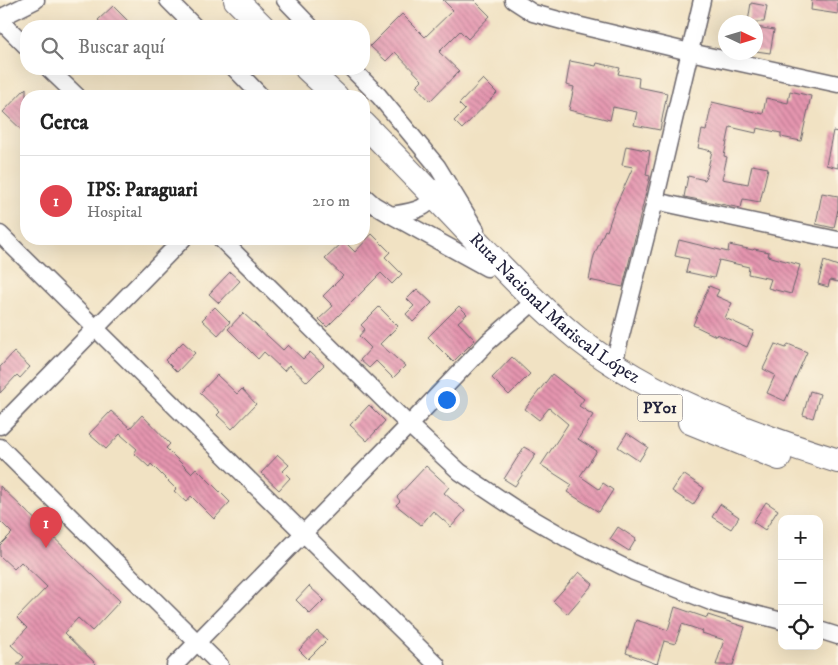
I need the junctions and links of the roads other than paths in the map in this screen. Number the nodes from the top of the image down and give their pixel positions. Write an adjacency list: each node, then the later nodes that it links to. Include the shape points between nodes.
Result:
1 (36, 0): 8 (street)
2 (168, 0): 9 (street)
3 (220, 0): 10 (highway)
4 (236, 0): 11 (highway)
5 (284, 0): 12 (street)
6 (513, 0): 14 (street, via 533,13 577,26)
7 (702, 0): 14 (street)
8 (0, 19): 13 (street)
9 (188, 20)
10 (240, 20)
11 (256, 20)
12 (304, 20)
13 (20, 40)
14 (690, 52): 20 (street); 30 (street)
15 (55, 75): 21 (street)
16 (241, 75): 22 (street)
17 (297, 75): 23 (highway)
18 (313, 75): 24 (highway)
19 (358, 75): 27 (street)
20 (838, 84)
21 (71, 90)
22 (255, 90)
23 (314, 90)
24 (330, 90)
25 (370, 131): 28 (highway, Ruta Nacional Mariscal López / PY01)
26 (370, 145): 28 (highway, Ruta Nacional Mariscal López / PY01)
27 (437, 166): 28 (street); 36 (street)
28 (431, 200): 31 (street, via 405,213); 36 (highway, Ruta Nacional Mariscal López / PY01)
29 (370, 201): 31 (street)
30 (655, 201): 33 (street); 39 (street)
31 (391, 215): 36 (street)
32 (0, 234): 38 (street)
33 (838, 240)
34 (177, 245): 38 (street)
35 (226, 245): 41 (street)
36 (491, 263): 37 (highway, Ruta Nacional Mariscal López / PY01); 39 (highway, Ruta Nacional Mariscal López / PY01, via 563,326)
37 (529, 306): 41 (street, via 488,342); 44 (highway, Ruta Nacional Mariscal López / PY01, via 576,349 668,413 742,444)
38 (96, 328): 40 (street); 45 (street)
39 (614, 363): 43 (highway, Ruta Nacional Mariscal López / PY01, via 676,399)
40 (0, 426)
41 (409, 426): 45 (street); 46 (street, via 460,472 572,542 634,572 716,604)
42 (0, 447): 49 (street)
43 (838, 461)
44 (838, 476)
45 (303, 533): 49 (street); 52 (street)
46 (778, 620)
47 (823, 631): 48 (street)
48 (838, 636)
49 (197, 642): 50 (street); 51 (street)
50 (175, 665)
51 (220, 665)
52 (437, 665)

